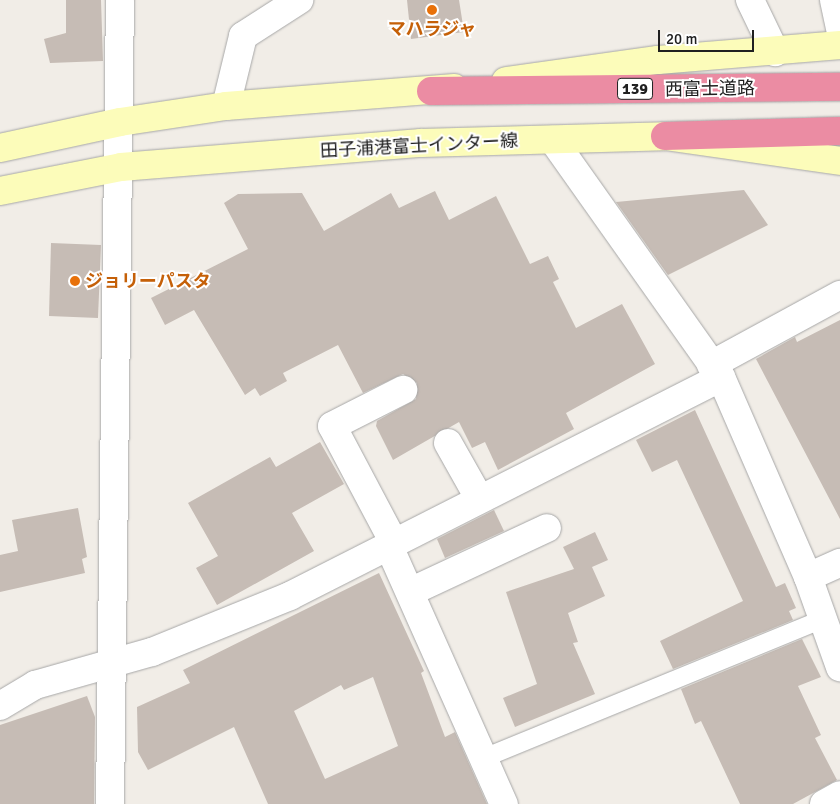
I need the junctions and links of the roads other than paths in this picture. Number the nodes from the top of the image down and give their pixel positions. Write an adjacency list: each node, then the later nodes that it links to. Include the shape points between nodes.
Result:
1 (120, 0): 11 (street)
2 (299, 0): 10 (street, via 243,36)
3 (750, 0): 7 (street)
4 (834, 0): 5 (street)
5 (840, 28)
6 (840, 45): 7 (main road)
7 (775, 52): 9 (main road, via 658,60)
8 (840, 87): 9 (highway, 西富士道路 / 139)
9 (431, 91): 10 (main road)
10 (226, 106): 11 (main road)
11 (120, 122): 15 (main road); 17 (street)
12 (840, 131): 13 (highway)
13 (665, 136): 14 (main road, 田子浦港富士インター線); 16 (main road, 田子浦港富士インター線)
14 (553, 140): 17 (main road, 田子浦港富士インター線, via 398,144); 20 (street)
15 (0, 148)
16 (840, 161)
17 (121, 167): 18 (main road, 田子浦港富士インター線); 30 (street)
18 (0, 191)
19 (840, 295): 20 (street)
20 (716, 371): 23 (street); 27 (street)
21 (403, 390): 25 (street, via 332,426)
22 (448, 442): 23 (street)
23 (479, 498): 25 (street)
24 (547, 528): 28 (street)
25 (390, 542): 28 (street); 30 (street, via 290,596 152,652)
26 (840, 563): 27 (street)
27 (808, 577): 29 (street)
28 (410, 592): 33 (street)
29 (821, 620): 31 (street); 33 (lane)
30 (110, 661): 32 (street, via 35,685); 35 (street)
31 (840, 667)
32 (0, 706)
33 (484, 758): 36 (street)
34 (840, 795): 37 (street)
35 (110, 804)
36 (504, 804)
37 (824, 804)

